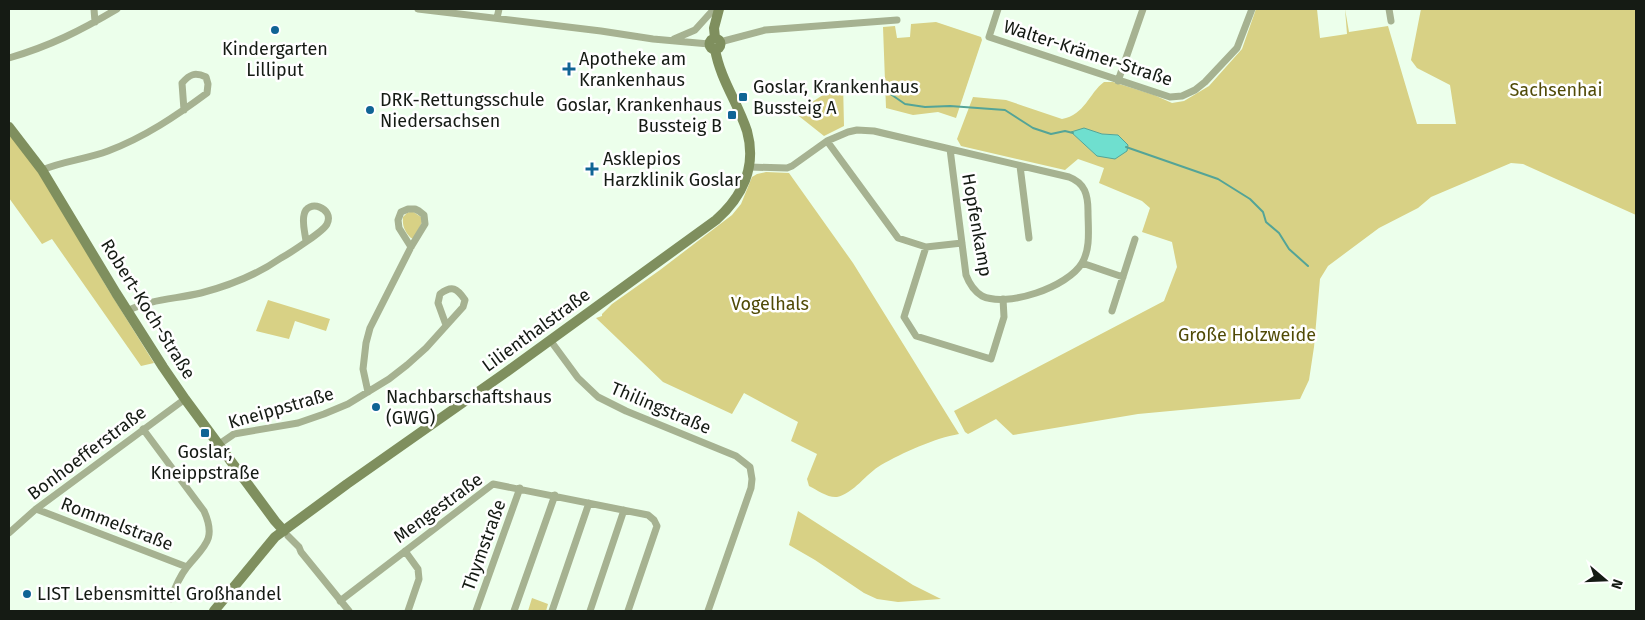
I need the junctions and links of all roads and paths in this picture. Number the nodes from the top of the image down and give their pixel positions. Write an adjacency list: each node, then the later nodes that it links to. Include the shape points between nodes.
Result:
1 (94, 9): 14 (street)
2 (117, 9): 14 (street)
3 (418, 9): 11 (street)
4 (499, 9): 11 (street)
5 (714, 9): 15 (street, via 696,30)
6 (718, 9): 16 (street, Lilienthalstraße)
7 (998, 9): 18 (street, Walter-Krämer-Straße, via 988,37)
8 (1143, 9): 18 (street)
9 (1252, 9): 18 (street, Walter-Krämer-Straße, via 1237,48 1195,90 1170,97)
10 (1389, 9): 13 (street)
11 (497, 18): 15 (street)
12 (897, 20): 16 (street, via 764,30)
13 (1390, 21)
14 (95, 22): 17 (street, via 41,49)
15 (669, 41): 16 (street)
16 (715, 43): 23 (street, Lilienthalstraße, via 721,72 747,132)
17 (9, 58)
18 (1118, 81)
19 (184, 110): 19 (street, via 207,93 206,77 198,73 189,75 182,83); 25 (street, via 108,151)
20 (9, 127): 25 (street, Robert-Koch-Straße)
21 (827, 141): 22 (street, via 848,132 865,130); 23 (street, via 787,168); 31 (street, via 898,238)
22 (950, 149): 24 (street, Hopfenkamp); 29 (street, Hopfenkamp)
23 (749, 166): 38 (street, Lilienthalstraße, via 738,196 728,210)
24 (1020, 166): 26 (street); 32 (street, Hopfenkamp, via 1074,179 1085,189 1088,243)
25 (42, 170): 35 (street, Robert-Koch-Straße)
26 (1029, 238)
27 (1135, 239): 33 (street)
28 (306, 241): 28 (street, via 326,226 328,214 324,209 310,207 303,216); 35 (street, via 252,274 201,292 139,305)
29 (962, 243): 31 (street); 34 (street, Hopfenkamp, via 966,275 971,285 982,296)
30 (411, 247): 30 (street, via 425,224 424,215 415,209 401,212 398,220 399,228); 39 (street, via 370,328 363,369)
31 (926, 247): 34 (street, via 904,317 916,336 991,359 1004,317)
32 (1082, 263): 33 (street); 34 (street, Hopfenkamp, via 1072,275 1043,290)
33 (1123, 277): 36 (street)
34 (1002, 299)
35 (127, 311): 40 (street, Robert-Koch-Straße)
36 (1112, 311)
37 (446, 325): 37 (street, Kneippstraße, via 463,307 465,300 454,289 446,289 440,294 438,303); 39 (street, Kneippstraße, via 407,366)
38 (550, 340): 48 (street, Lilienthalstraße); 62 (street, Thilingstraße, via 578,378 598,397 736,456 750,467 751,488)
39 (368, 392): 42 (street, Kneippstraße, via 324,414 234,434)
40 (185, 399): 41 (street, Bonhoefferstraße); 42 (street, Robert-Koch-Straße)
41 (143, 429): 46 (street, Bonhoefferstraße); 51 (street, via 204,511 209,523 204,549)
42 (218, 445): 48 (street, Robert-Koch-Straße)
43 (520, 488): 44 (street, Mengestraße); 50 (street, Mengestraße, via 493,484); 57 (street, Thymstraße)
44 (555, 495): 45 (street, Mengestraße); 58 (street)
45 (589, 503): 47 (street, Mengestraße); 59 (street)
46 (36, 509): 49 (street, Bonhoefferstraße); 51 (street, Rommelstraße)
47 (624, 510): 60 (street); 61 (street, Mengestraße, via 648,515 657,526)
48 (284, 531): 53 (street); 54 (street, Lilienthalstraße, via 271,542)
49 (9, 533)
50 (405, 551): 53 (street, Mengestraße); 56 (street, via 418,569 419,578)
51 (187, 567): 52 (street)
52 (171, 599)
53 (340, 601): 55 (street)
54 (214, 611)
55 (349, 611)
56 (408, 611)
57 (476, 611)
58 (514, 611)
59 (552, 611)
60 (590, 611)
61 (628, 611)
62 (708, 611)

